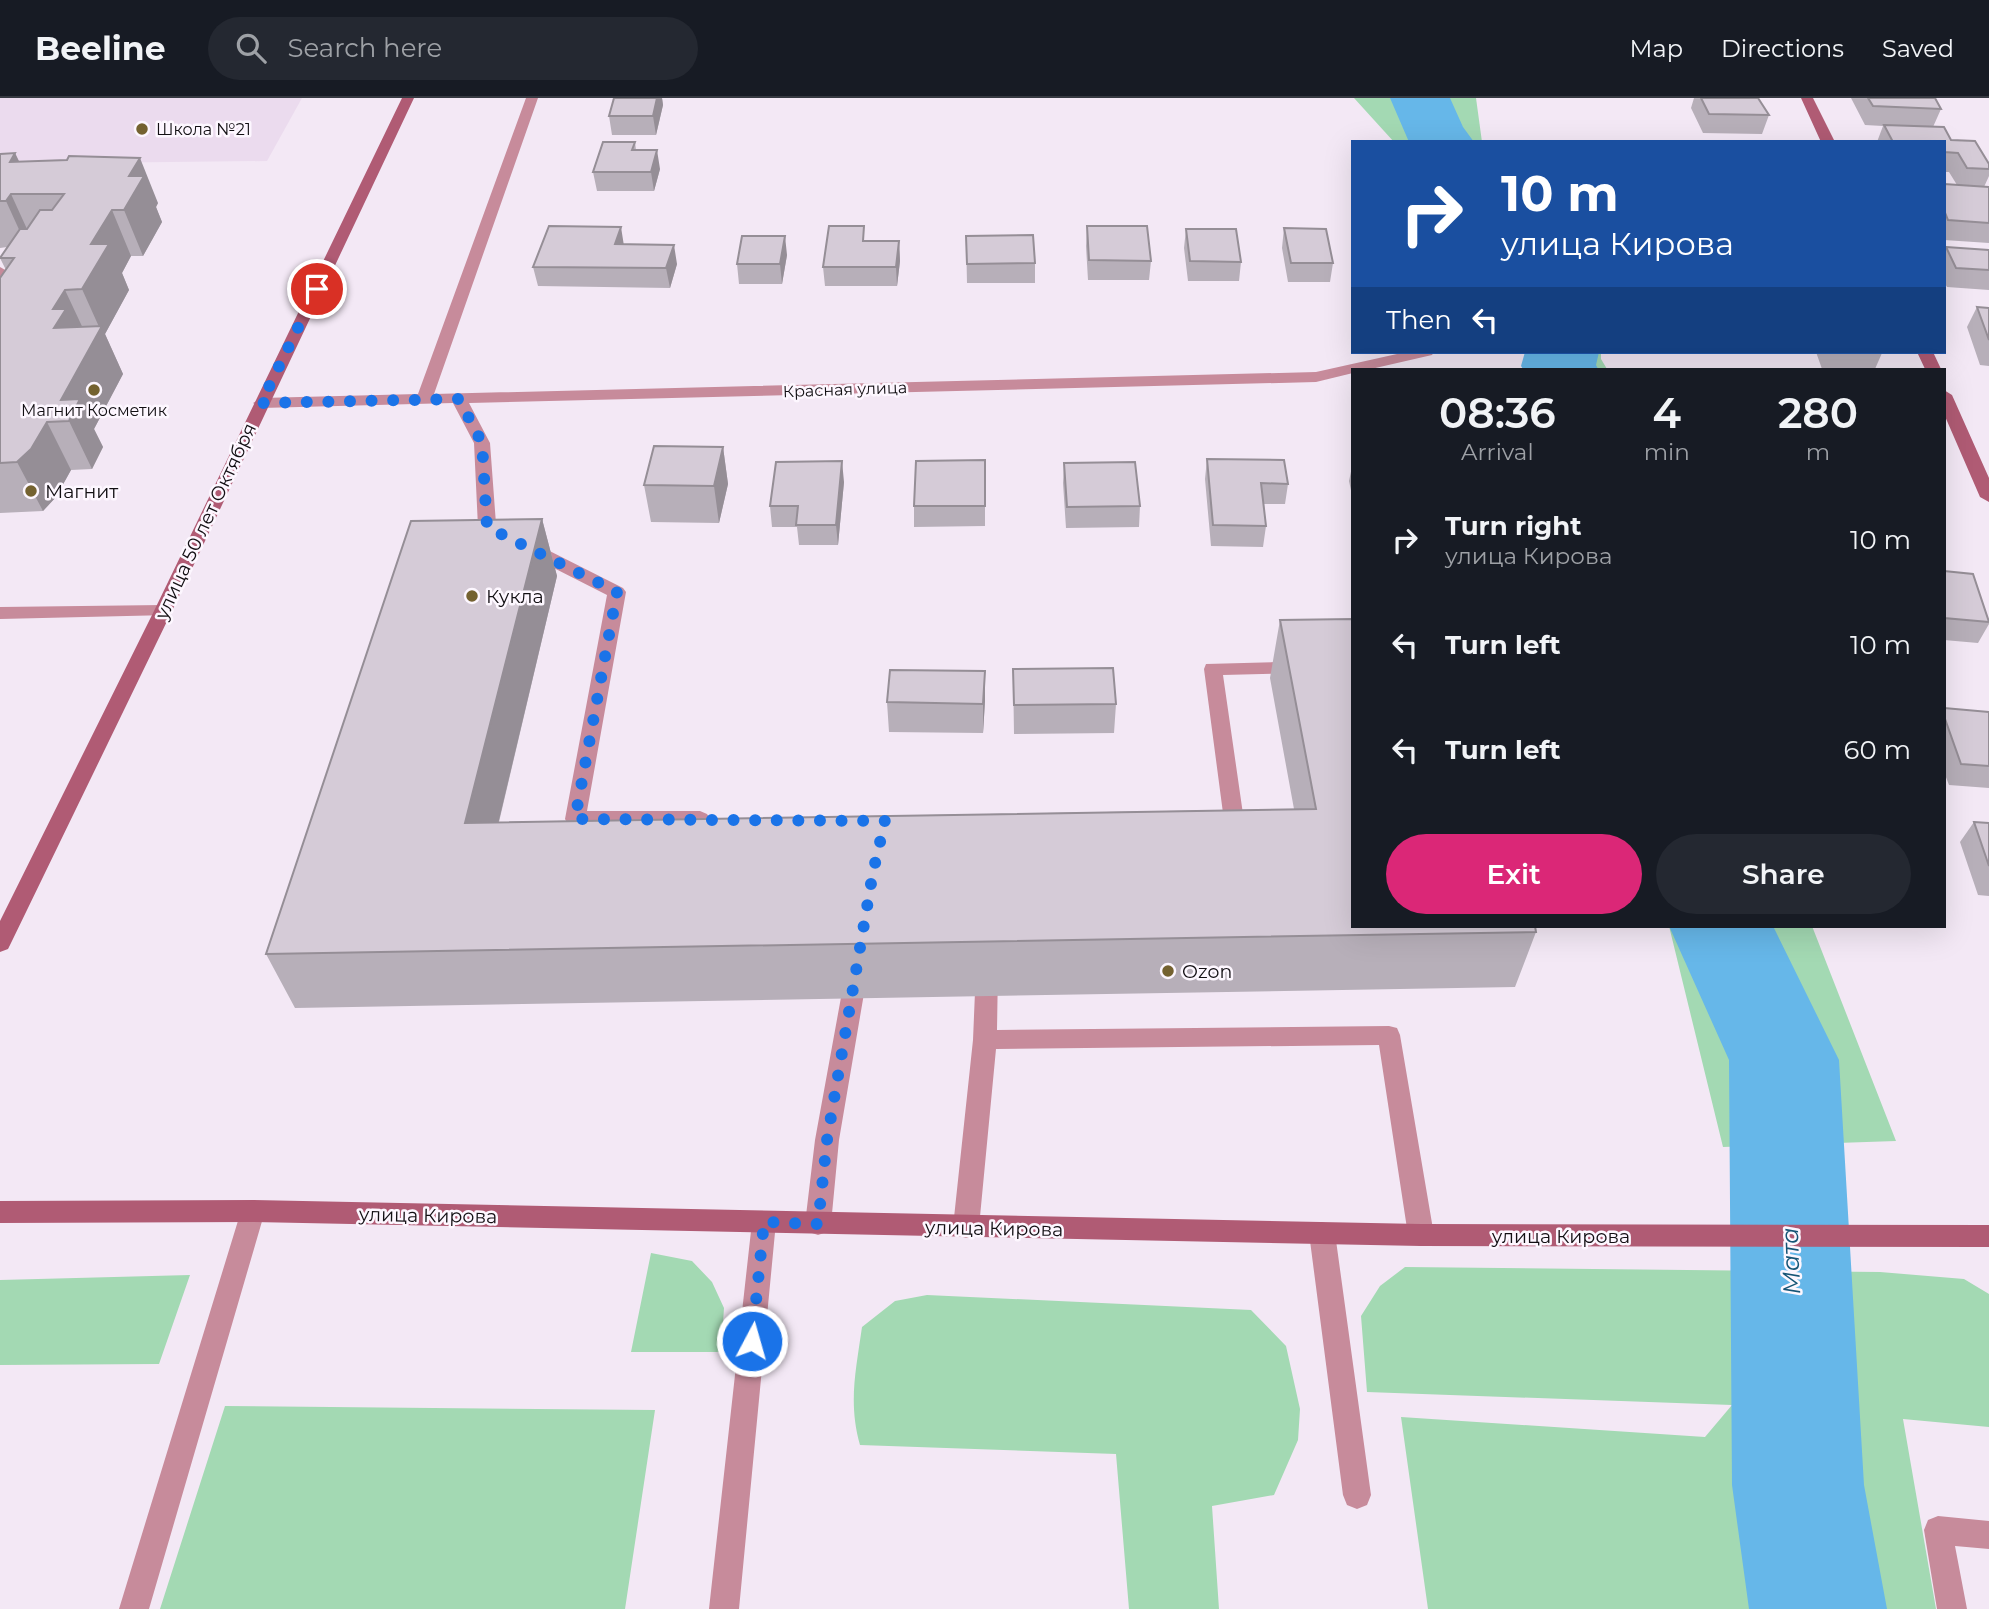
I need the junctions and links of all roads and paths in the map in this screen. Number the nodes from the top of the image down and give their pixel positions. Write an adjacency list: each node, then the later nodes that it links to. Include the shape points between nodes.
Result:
1 (408, 98): 13 (main road, улица 50 лет Октября)
2 (533, 98): 10 (lane)
3 (1807, 98): 4 (main road)
4 (1827, 140)
5 (1417, 354): 6 (lane, Красная улица)
6 (1356, 368)
7 (1351, 369): 8 (lane, Красная улица)
8 (1316, 377): 9 (lane); 11 (lane, Красная улица)
9 (1351, 384)
10 (424, 399): 11 (lane, Красная улица); 13 (lane, Красная улица)
11 (459, 399): 18 (lane, via 482,443 487,527 617,592 575,819)
12 (1946, 399): 14 (main road)
13 (261, 403): 15 (main road, улица 50 лет Октября)
14 (1989, 496)
15 (163, 611): 16 (lane); 20 (main road, улица 50 лет Октября)
16 (0, 613)
17 (1351, 666): 19 (lane, via 1213,669 1234,821)
18 (723, 820)
19 (1193, 821)
20 (0, 943)
21 (988, 946): 23 (lane)
22 (861, 948): 27 (lane, via 827,1140)
23 (985, 1040): 28 (lane); 30 (lane, via 1389,1035)
24 (253, 1211): 25 (main road, улица Кирова); 26 (main road, улица Кирова); 34 (lane)
25 (0, 1212)
26 (764, 1222): 27 (main road, улица Кирова); 35 (lane)
27 (818, 1224): 28 (main road, улица Кирова)
28 (966, 1227): 29 (main road, улица Кирова)
29 (1322, 1233): 30 (main road, улица Кирова); 32 (lane)
30 (1421, 1235): 31 (main road, улица Кирова)
31 (1989, 1237)
32 (1357, 1495)
33 (1989, 1535): 36 (lane, via 1938,1530)
34 (134, 1609)
35 (724, 1609)
36 (1952, 1609)

